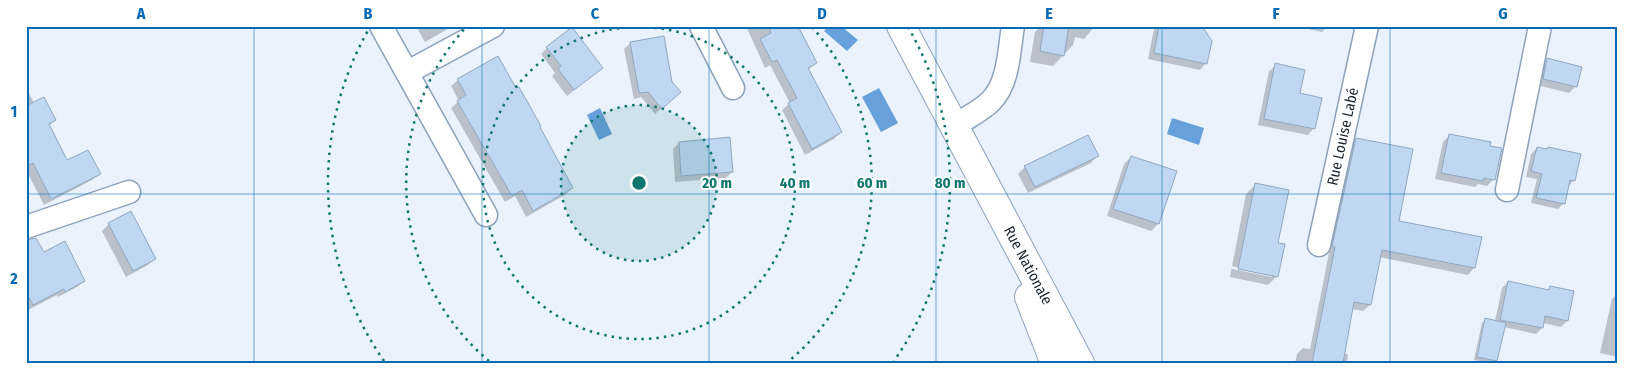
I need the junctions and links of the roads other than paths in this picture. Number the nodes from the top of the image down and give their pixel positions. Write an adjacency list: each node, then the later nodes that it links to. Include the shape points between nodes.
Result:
1 (381, 26): 8 (street)
2 (493, 26): 8 (street)
3 (701, 26): 9 (street)
4 (901, 26): 10 (main road, Rue Nationale)
5 (1013, 26): 10 (street, via 999,90 991,101)
6 (1367, 26): 16 (street, Rue Louise Labé)
7 (1540, 26): 12 (street)
8 (408, 72): 14 (street)
9 (733, 88)
10 (955, 126): 11 (main road, Rue Nationale)
11 (977, 168): 17 (main road, Rue Nationale); 18 (main road, Rue Nationale)
12 (1506, 190)
13 (129, 192): 15 (street)
14 (486, 215)
15 (29, 221)
16 (1319, 245)
17 (1055, 363)
18 (1080, 363)

